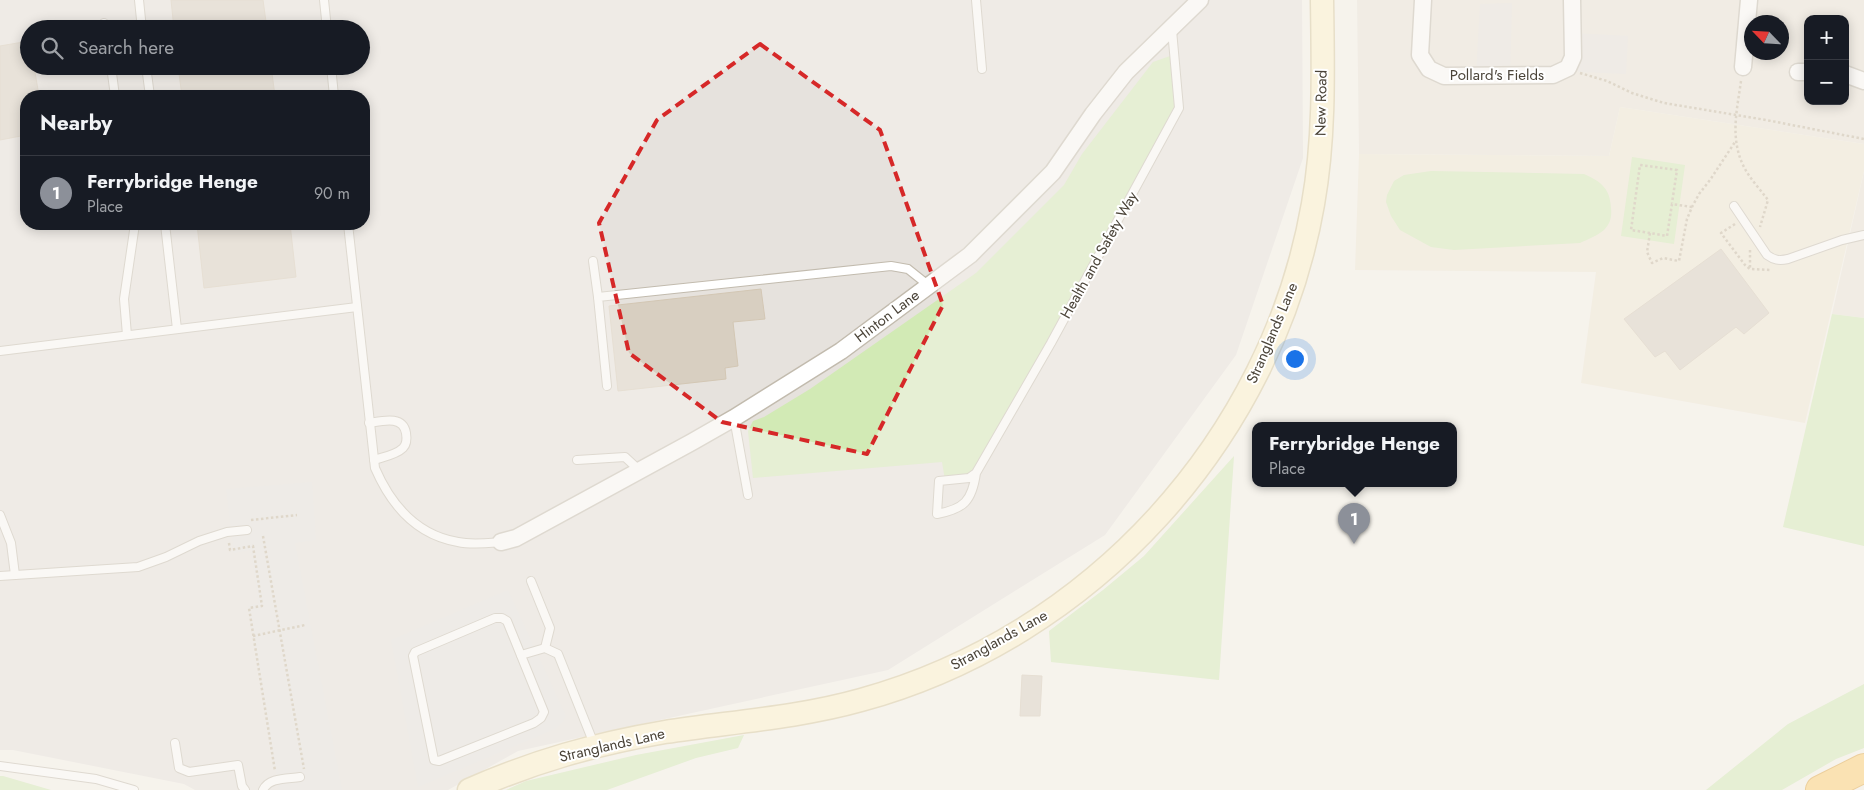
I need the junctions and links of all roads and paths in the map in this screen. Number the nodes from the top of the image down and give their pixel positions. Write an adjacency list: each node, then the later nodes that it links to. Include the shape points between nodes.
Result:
1 (138, 0): 9 (lane)
2 (324, 0): 10 (lane)
3 (976, 0): 14 (lane)
4 (1200, 0): 11 (street, Hinton Lane)
5 (1322, 0): 27 (main road, New Road, via 1322,118)
6 (1423, 0): 13 (street, Pollard's Fields, via 1420,55 1428,69 1444,76 1553,75)
7 (1572, 0): 13 (street, via 1573,57)
8 (1749, 0): 12 (street)
9 (141, 20)
10 (327, 20)
11 (1172, 26): 38 (street, Hinton Lane, via 1126,72 1053,172 970,255); 50 (lane, Health and Safety Way, via 1179,108 1051,344)
12 (1743, 67): 23 (path)
13 (1568, 68): 23 (path, via 1664,103)
14 (982, 69)
15 (112, 75): 20 (lane)
16 (147, 75): 21 (lane)
17 (332, 75): 22 (lane)
18 (1849, 75): 19 (street)
19 (1864, 81)
20 (114, 90)
21 (149, 90)
22 (333, 90)
23 (1736, 115): 24 (path); 25 (path)
24 (1864, 138)
25 (1735, 142): 29 (path); 35 (path, via 1743,167 1768,200)
26 (1672, 204): 29 (path); 33 (path, via 1667,236); 33 (path, via 1677,170 1640,165 1631,230)
27 (1313, 205): 68 (main road, Stranglands Lane, via 1303,251 1283,313 1235,413 1194,475 1145,531 1105,570 1061,604 965,661 879,695 825,709)
28 (1734, 206): 35 (lane)
29 (1692, 207): 33 (path, via 1679,261 1663,258 1652,262 1647,252)
30 (134, 230): 42 (lane, via 124,299)
31 (166, 230): 41 (lane)
32 (349, 230): 40 (lane)
33 (1650, 233)
34 (1864, 235): 35 (lane, via 1781,261 1767,255)
35 (1756, 238): 37 (path, via 1746,245 1750,250)
36 (593, 261): 39 (lane)
37 (1750, 269)
38 (928, 285): 39 (lane, via 908,269 891,266); 45 (street, Hinton Lane, via 841,351)
39 (598, 297): 44 (lane)
40 (356, 307): 41 (lane); 46 (lane)
41 (177, 329): 42 (lane)
42 (127, 335): 43 (lane)
43 (0, 351)
44 (607, 386)
45 (734, 418): 49 (street, Hinton Lane); 51 (lane)
46 (370, 423): 47 (lane); 47 (lane, via 394,420 406,431 407,441 403,448)
47 (374, 460): 58 (lane, via 380,480 409,520 437,536 458,542)
48 (577, 460): 49 (lane, via 625,457)
49 (639, 470): 58 (street, Hinton Lane, via 516,538)
50 (976, 472): 50 (lane, Health and Safety Way, via 974,487 963,505 951,512 937,514 939,481 969,478)
51 (748, 495)
52 (297, 515): 54 (path)
53 (0, 516): 59 (lane, via 11,543)
54 (246, 520)
55 (247, 530): 56 (lane)
56 (227, 532): 59 (lane, via 138,567); 64 (path, via 230,550 253,546 262,606 249,608)
57 (263, 536): 63 (path)
58 (502, 542)
59 (15, 575): 60 (lane)
60 (0, 576)
61 (531, 581): 65 (lane, via 550,628)
62 (305, 625): 63 (path)
63 (279, 630): 64 (path); 71 (path)
64 (254, 636): 72 (path)
65 (545, 648): 66 (lane); 68 (lane, via 558,654)
66 (522, 655): 66 (lane, via 543,707 541,718 439,761 434,760 413,662 415,652 495,618 502,618 507,621)
67 (175, 743): 74 (lane, via 179,768 189,772 238,765)
68 (595, 746): 76 (main road, Stranglands Lane, via 537,762)
69 (0, 766): 73 (lane, via 96,779)
70 (1864, 768): 77 (highway)
71 (302, 774): 72 (lane)
72 (277, 780): 75 (lane, via 265,785)
73 (134, 790)
74 (245, 790)
75 (263, 790)
76 (469, 790)
77 (1820, 790)

